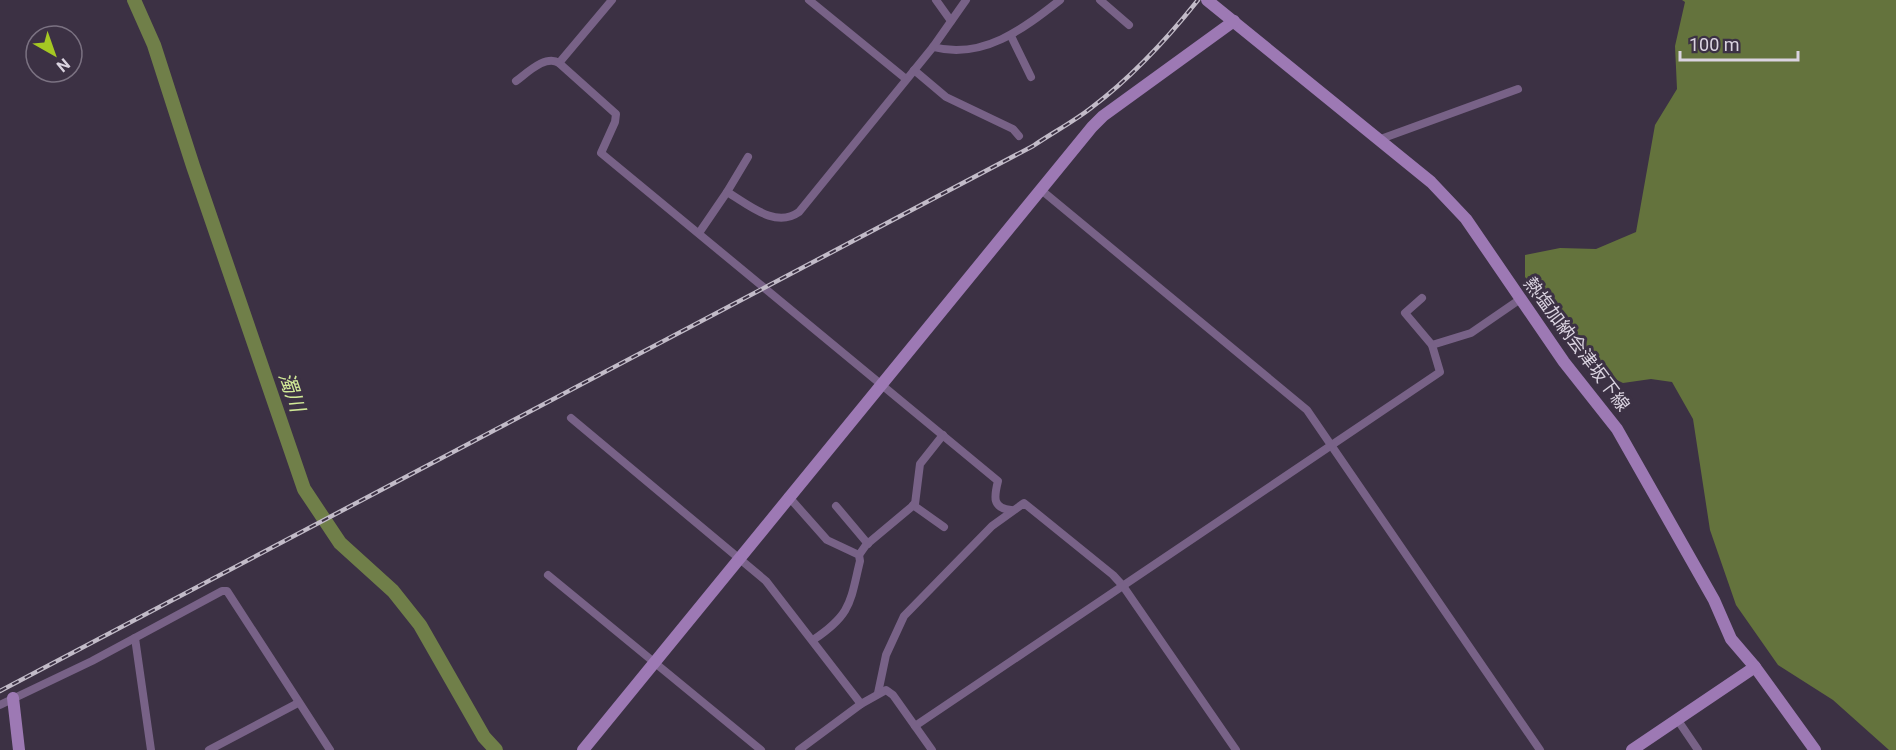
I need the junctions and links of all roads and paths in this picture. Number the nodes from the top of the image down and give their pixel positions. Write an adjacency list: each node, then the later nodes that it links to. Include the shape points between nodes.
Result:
1 (809, 0): 17 (street)
2 (936, 0): 9 (street)
3 (966, 0): 9 (street)
4 (1060, 0): 12 (street)
5 (1100, 0): 11 (street)
6 (1207, 0): 8 (street, 熱塩加納会津坂下線)
7 (609, 1): 14 (street)
8 (1221, 6): 10 (street, 熱塩加納会津坂下線)
9 (951, 21): 13 (street)
10 (1233, 21): 21 (street, 熱塩加納会津坂下線); 23 (street, via 1103,116)
11 (1129, 25)
12 (1011, 36): 13 (street, via 954,51); 16 (street)
13 (933, 47): 15 (street)
14 (559, 63): 18 (street, via 546,61); 25 (street, via 616,114 601,153)
15 (914, 70): 17 (street); 20 (street, via 943,95)
16 (1031, 77)
17 (906, 80): 24 (street, via 793,216 766,215)
18 (516, 81)
19 (1518, 89): 21 (street)
20 (1019, 136)
21 (1378, 140): 27 (street, 熱塩加納会津坂下線, via 1451,201)
22 (748, 157): 24 (street)
23 (1040, 189): 29 (street); 32 (street, via 1307,410)
24 (727, 192): 25 (street)
25 (699, 233): 29 (street)
26 (1422, 298): 28 (street, via 1405,313)
27 (1519, 300): 28 (street, via 1471,333); 46 (street, 熱塩加納会津坂下線, via 1617,429 1714,600 1731,639)
28 (1432, 345): 32 (street, via 1440,372)
29 (881, 384): 31 (street); 33 (street)
30 (571, 418): 40 (street)
31 (943, 435): 35 (street, via 920,464); 36 (street, via 998,481 996,504)
32 (1330, 444): 42 (street); 63 (street)
33 (788, 496): 39 (street, via 827,540); 40 (street)
34 (836, 506): 38 (street)
35 (913, 506): 37 (street); 38 (street)
36 (1011, 510): 42 (street, via 1024,503 1033,508); 47 (street, via 904,616 886,655)
37 (944, 527)
38 (868, 544): 39 (street)
39 (859, 555): 44 (street, via 849,607)
40 (738, 559): 44 (street, via 772,587); 45 (street)
41 (548, 575): 45 (street)
42 (1123, 586): 53 (street); 62 (street)
43 (135, 638): 48 (street); 49 (street, via 227,591); 55 (street)
44 (813, 640): 50 (street)
45 (654, 661): 58 (street); 59 (street)
46 (1755, 667): 52 (street); 66 (street, 熱塩加納会津坂下線)
47 (878, 693): 50 (street); 53 (street, via 886,690 893,695)
48 (13, 698): 51 (street); 54 (street)
49 (298, 703): 56 (street); 57 (street)
50 (861, 704): 60 (street)
51 (0, 705)
52 (1677, 719): 64 (street); 65 (street)
53 (915, 726): 61 (street)
54 (19, 750)
55 (151, 750)
56 (209, 750)
57 (330, 750)
58 (583, 750)
59 (761, 750)
60 (799, 750)
61 (932, 750)
62 (1236, 750)
63 (1540, 750)
64 (1632, 750)
65 (1698, 750)
66 (1815, 750)

